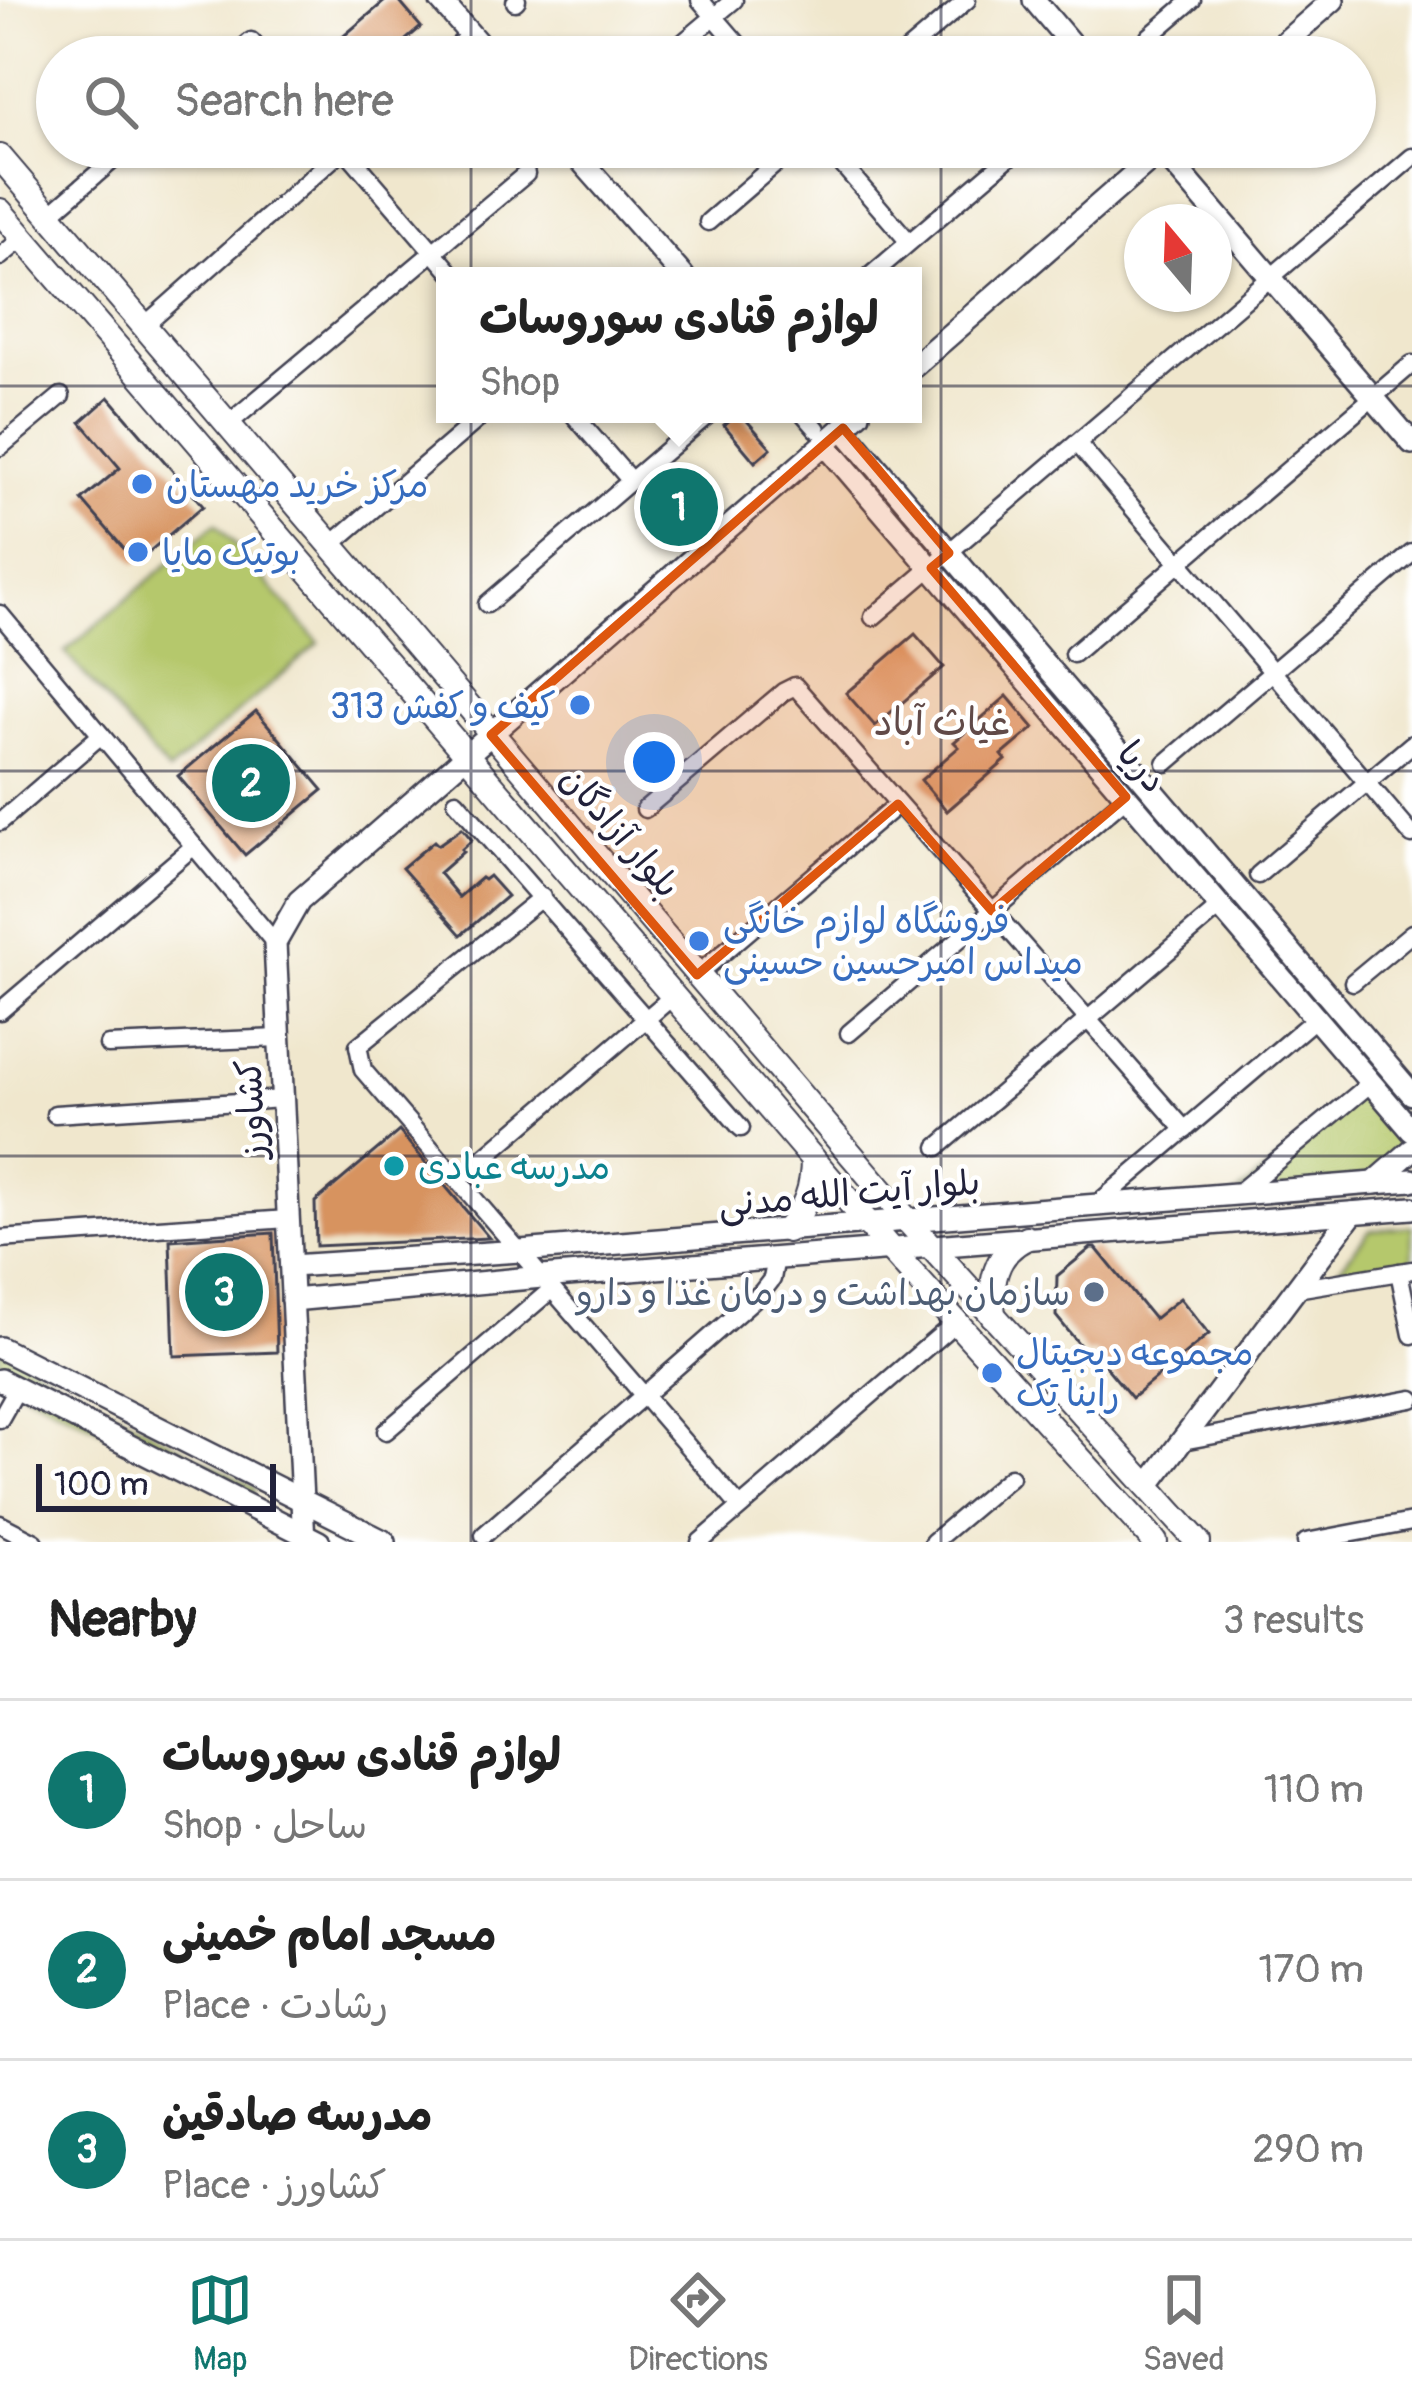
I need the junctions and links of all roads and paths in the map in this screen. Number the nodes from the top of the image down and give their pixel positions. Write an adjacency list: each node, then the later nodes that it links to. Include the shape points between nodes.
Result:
1 (440, 0): 9 (street)
2 (700, 0): 8 (street)
3 (734, 0): 8 (street)
4 (967, 0): 12 (street)
5 (1034, 0): 13 (street)
6 (1192, 0): 14 (street)
7 (1334, 0): 15 (street)
8 (714, 16): 10 (street); 11 (street)
9 (470, 35)
10 (691, 36)
11 (731, 36)
12 (925, 36)
13 (1064, 36)
14 (1150, 36)
15 (1292, 36)
16 (0, 157): 29 (main road, بلوار آزادگان)
17 (1412, 157): 38 (street)
18 (104, 168): 29 (street)
19 (322, 168): 39 (street)
20 (361, 168): 33 (street)
21 (587, 168): 36 (street)
22 (771, 168): 30 (street)
23 (845, 168): 32 (street)
24 (996, 168): 32 (street)
25 (1139, 168): 40 (street)
26 (1179, 168): 38 (street)
27 (526, 174): 33 (street)
28 (0, 212): 31 (main road, بلوار آزادگان)
29 (49, 215): 39 (main road, بلوار آزادگان)
30 (708, 222)
31 (24, 237): 34 (street); 71 (main road, بلوار آزادگان)
32 (909, 242): 37 (street)
33 (433, 252): 35 (street); 50 (street)
34 (0, 257)
35 (446, 267)
36 (674, 267)
37 (880, 267)
38 (1271, 278): 43 (street); 52 (street)
39 (143, 327): 50 (main road, بلوار آزادگان)
40 (922, 359)
41 (1412, 364): 43 (street)
42 (61, 396): 54 (street)
43 (1373, 398): 53 (street); 59 (street)
44 (474, 423): 56 (street)
45 (581, 423): 55 (street)
46 (699, 423): 55 (street)
47 (811, 423): 51 (street)
48 (847, 423): 51 (street)
49 (852, 423): 57 (street, دریا)
50 (227, 425): 56 (main road, بلوار آزادگان)
51 (821, 436): 60 (street, دریا); 69 (street)
52 (1077, 443): 57 (street); 59 (street)
53 (1412, 443)
54 (0, 447)
55 (631, 481): 61 (street)
56 (330, 546): 69 (main road, بلوار آزادگان)
57 (949, 553): 60 (street); 65 (street, دریا)
58 (1412, 553): 66 (street)
59 (1180, 563): 64 (street); 66 (street)
60 (931, 568): 62 (street); 67 (street, دریا)
61 (487, 604)
62 (874, 617)
63 (3, 625): 68 (street)
64 (1073, 654)
65 (1052, 672): 67 (street); 82 (street, دریا)
66 (1272, 672): 72 (street); 73 (street)
67 (1033, 688): 74 (street, دریا)
68 (101, 735): 78 (street); 80 (street)
69 (491, 735): 71 (street); 88 (main road, بلوار آزادگان)
70 (1412, 744): 73 (street)
71 (467, 756): 87 (street, via 299,901); 90 (main road, بلوار آزادگان)
72 (1166, 763)
73 (1367, 782): 79 (street); 81 (street)
74 (1126, 797): 84 (street, دریا); 85 (street)
75 (456, 801): 83 (street)
76 (898, 804): 77 (street, via 795,686); 85 (street); 88 (street)
77 (645, 808)
78 (0, 822)
79 (1412, 835)
80 (194, 846): 87 (street); 91 (street)
81 (1258, 875)
82 (1239, 891): 84 (street); 99 (street, دریا)
83 (542, 897): 92 (street); 108 (street, via 358,1046 363,1070)
84 (1220, 907): 93 (street, دریا); 94 (street)
85 (992, 911): 94 (street); 95 (street)
86 (1412, 933): 89 (street)
87 (275, 943): 96 (street, کشاورز)
88 (697, 975): 116 (main road, بلوار آزادگان)
89 (1353, 982)
90 (673, 996): 92 (street); 107 (main road, بلوار آزادگان)
91 (0, 1011)
92 (646, 1018): 102 (street); 108 (street)
93 (1316, 1018): 98 (street, دریا); 103 (street)
94 (1088, 1019): 103 (street); 105 (street)
95 (849, 1033)
96 (280, 1038): 97 (street); 100 (street, کشاورز)
97 (108, 1045)
98 (1371, 1083): 104 (street, دریا); 111 (street)
99 (1412, 1094)
100 (283, 1099): 101 (street); 115 (street, کشاورز)
101 (55, 1114)
102 (741, 1128)
103 (1185, 1130): 112 (street)
104 (1412, 1131)
105 (938, 1147)
106 (1412, 1150): 110 (street)
107 (813, 1159): 117 (main road, بلوار آزادگان); 118 (main road, via 808,1198)
108 (458, 1180): 123 (street)
109 (1412, 1180): 110 (street, بلوار آیت الله مدنی)
110 (1374, 1183): 111 (street, بلوار آیت الله مدنی)
111 (1237, 1194): 112 (street, بلوار آیت الله مدنی)
112 (1095, 1205): 116 (street, بلوار آیت الله مدنی)
113 (1412, 1208): 114 (street, بلوار آیت الله مدنی)
114 (1353, 1213): 119 (street, بلوار آیت الله مدنی); 128 (street)
115 (288, 1219): 120 (street); 125 (street, کشاورز)
116 (907, 1220): 117 (street, بلوار آیت الله مدنی); 121 (main road, بلوار آزادگان)
117 (868, 1223): 118 (street, بلوار آیت الله مدنی); 122 (main road, بلوار آزادگان)
118 (787, 1230): 123 (street, بلوار آیت الله مدنی)
119 (1026, 1238): 121 (street, بلوار آیت الله مدنی); 130 (main road, via 996,1269)
120 (0, 1239)
121 (929, 1246): 122 (street, بلوار آیت الله مدنی); 130 (main road, بلوار آزادگان)
122 (890, 1249): 124 (street, بلوار آیت الله مدنی); 131 (main road, بلوار آزادگان)
123 (520, 1251): 125 (street, بلوار آیت الله مدنی); 127 (street)
124 (776, 1258): 127 (street, بلوار آیت الله مدنی); 135 (street, via 769,1285)
125 (291, 1266): 129 (street, کشاورز)
126 (1406, 1271): 128 (street); 132 (street)
127 (547, 1283): 129 (street, بلوار آیت الله مدنی); 135 (street); 138 (street)
128 (1296, 1289): 139 (street)
129 (292, 1300): 142 (street, کشاورز)
130 (992, 1316): 141 (main road, بلوار آزادگان)
131 (956, 1322): 143 (street); 154 (main road, بلوار آزادگان)
132 (1412, 1335)
133 (0, 1348): 142 (street)
134 (9, 1384): 137 (street); 148 (street)
135 (645, 1397): 143 (street); 147 (street)
136 (1412, 1399): 139 (street)
137 (0, 1419)
138 (386, 1431)
139 (1182, 1441): 141 (street)
140 (1010, 1477): 146 (street)
141 (1148, 1486): 155 (main road, بلوار آزادگان)
142 (302, 1499): 148 (street, کشاورز); 150 (street)
143 (740, 1507): 151 (street)
144 (1412, 1522): 156 (street)
145 (0, 1524): 149 (street)
146 (954, 1525): 152 (street); 153 (street)
147 (484, 1535)
148 (309, 1539)
149 (35, 1542)
150 (385, 1542)
151 (700, 1542)
152 (933, 1542)
153 (968, 1542)
154 (1155, 1542)
155 (1198, 1542)
156 (1306, 1542)

